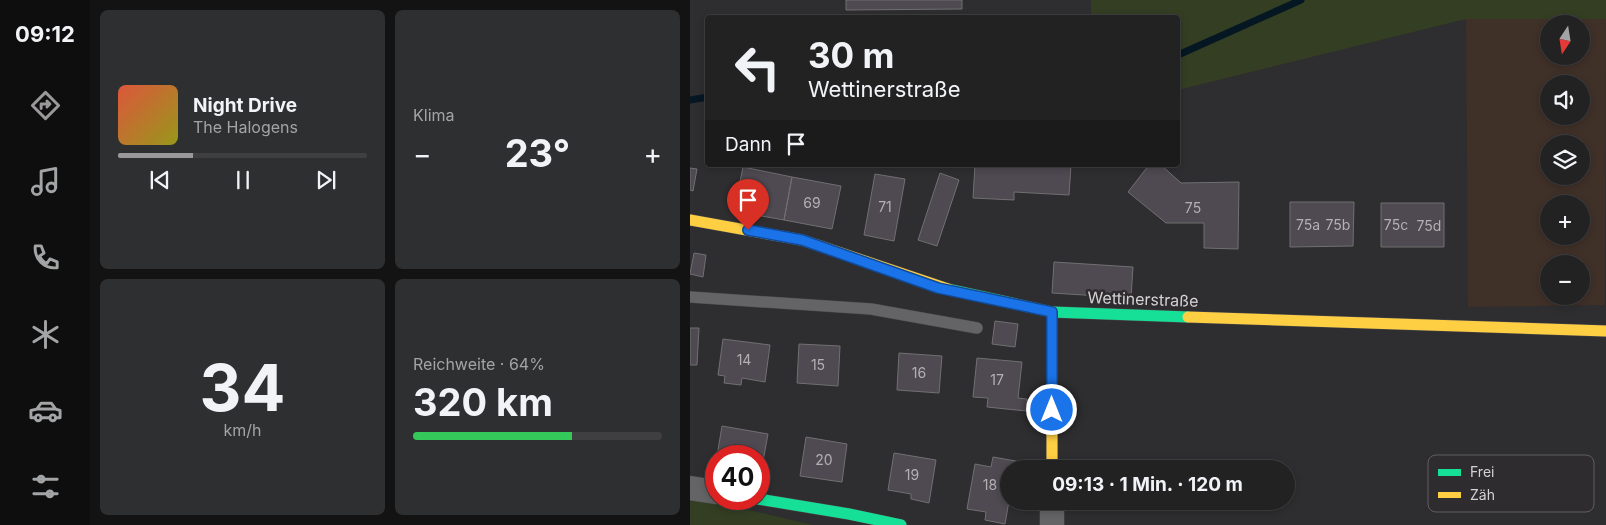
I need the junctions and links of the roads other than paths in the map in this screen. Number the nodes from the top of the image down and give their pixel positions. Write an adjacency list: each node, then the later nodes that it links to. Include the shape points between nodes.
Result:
1 (690, 220): 3 (street, Wettinerstraße, via 802,240 938,288)
2 (690, 297): 4 (lane, via 871,309)
3 (1052, 312): 5 (street, Wettinerstraße); 6 (street)
4 (977, 328)
5 (1606, 331)
6 (1052, 460)
7 (690, 488): 8 (street)
8 (705, 490)
9 (770, 501): 11 (street)
10 (1052, 510): 12 (street)
11 (901, 525)
12 (1052, 525)

